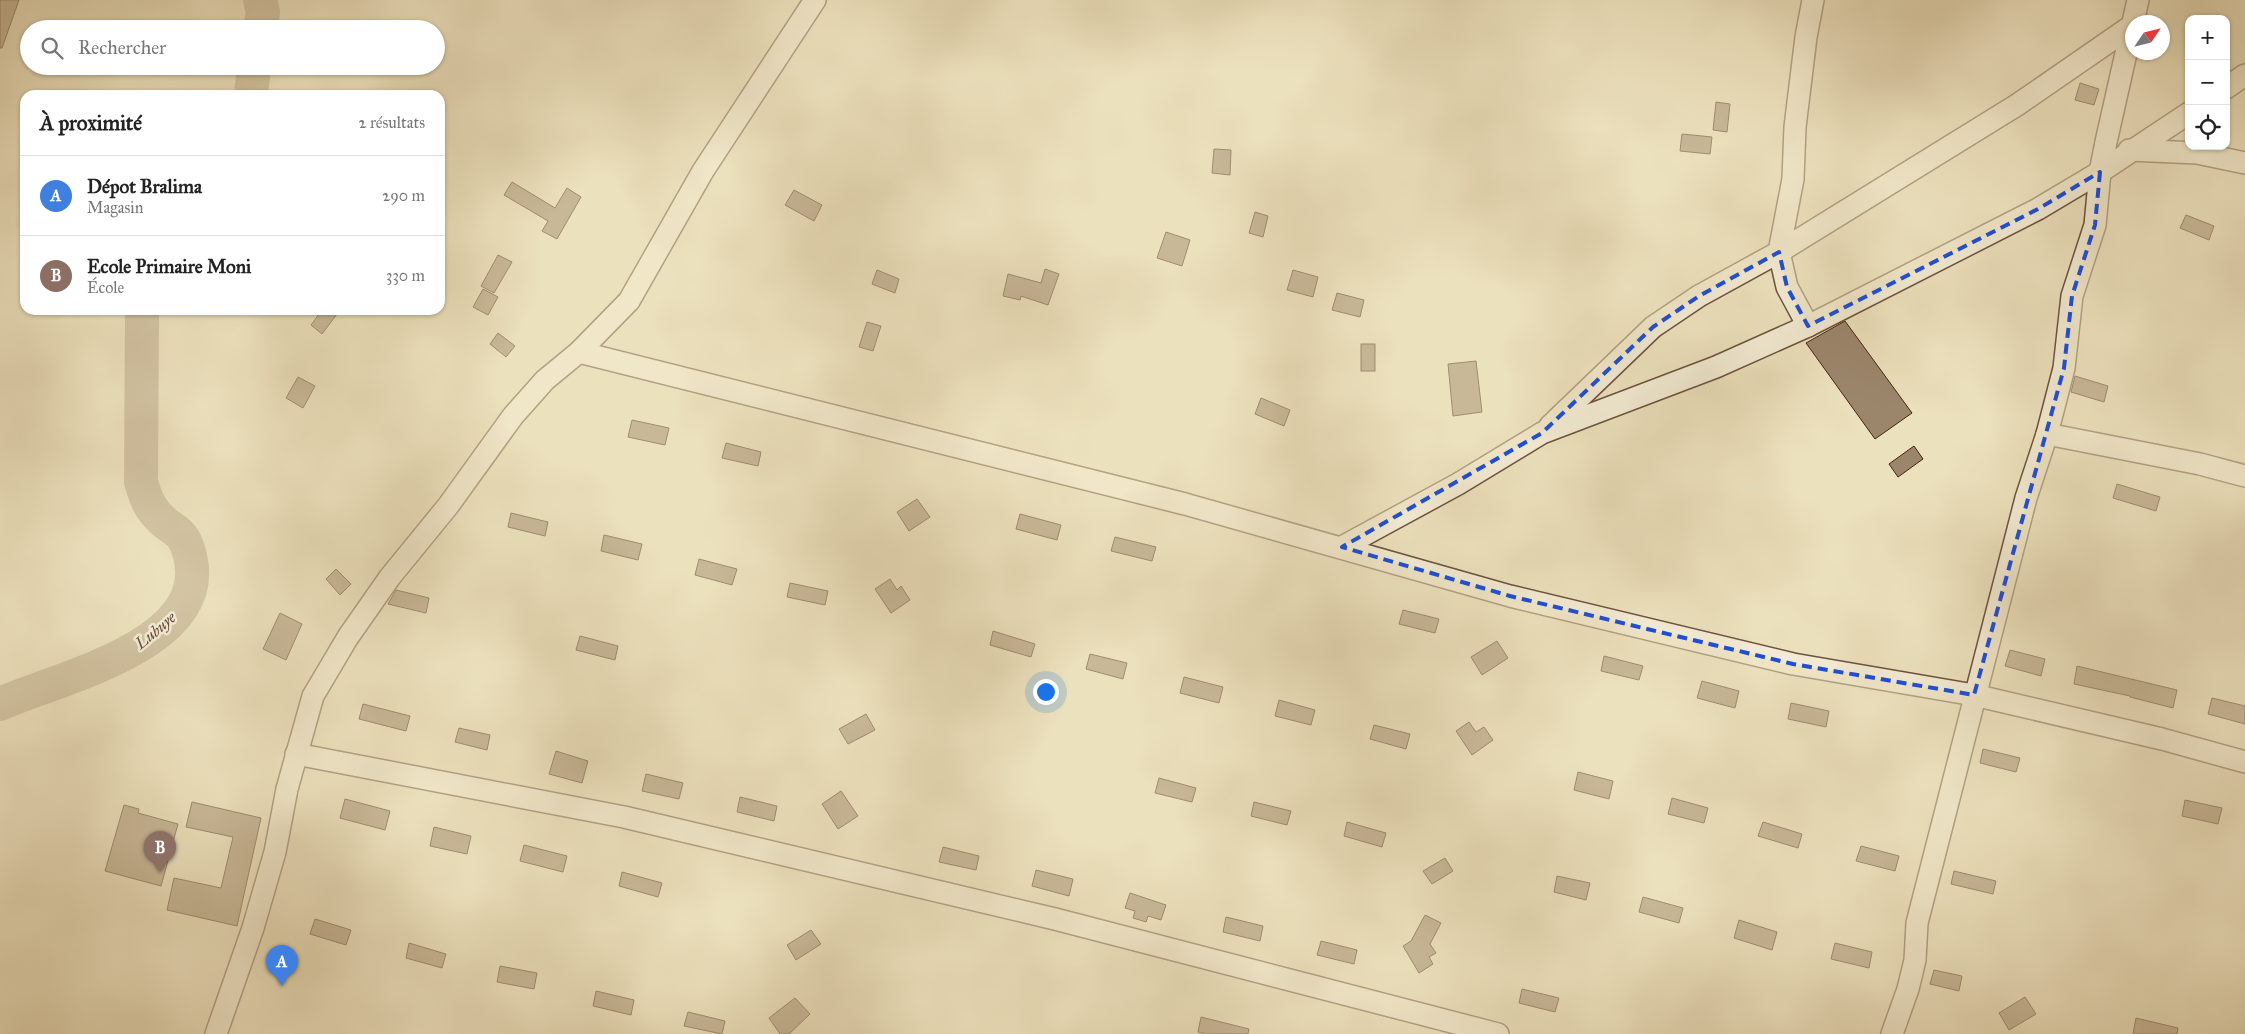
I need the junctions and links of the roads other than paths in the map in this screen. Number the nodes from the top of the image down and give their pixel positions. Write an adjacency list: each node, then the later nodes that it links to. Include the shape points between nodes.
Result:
1 (816, 0): 16 (street, via 704,171 629,301)
2 (1813, 0): 14 (street, via 1795,126 1793,179)
3 (2138, 0): 4 (street)
4 (2134, 15)
5 (2125, 31): 14 (street, via 2017,105)
6 (2125, 52): 10 (street)
7 (2245, 75): 8 (street)
8 (2230, 85)
9 (2185, 116): 11 (street)
10 (2106, 142): 11 (street); 13 (street)
11 (2133, 151): 12 (street, via 2197,153); 13 (street)
12 (2245, 164)
13 (2100, 172): 15 (street, via 2038,209); 18 (street, via 2094,225 2072,296 2064,368)
14 (1779, 252): 15 (street, via 1787,286); 17 (street, via 1699,296 1653,326)
15 (1808, 326): 17 (street, via 1716,367)
16 (579, 352): 20 (street, via 1185,504); 22 (street, via 545,380 513,416 348,637 313,696)
17 (1542, 433): 20 (street, via 1458,484)
18 (2047, 434): 19 (street); 21 (street, via 2026,498)
19 (2245, 476)
20 (1342, 547): 21 (street, via 1510,596 1792,664)
21 (1974, 696): 23 (street, via 2162,739); 26 (street, via 1917,923 1915,960 1908,989)
22 (296, 754): 24 (street, via 273,861); 25 (street, via 624,817 1055,919)
23 (2245, 762)
24 (216, 1034)
25 (1498, 1034)
26 (1892, 1034)

